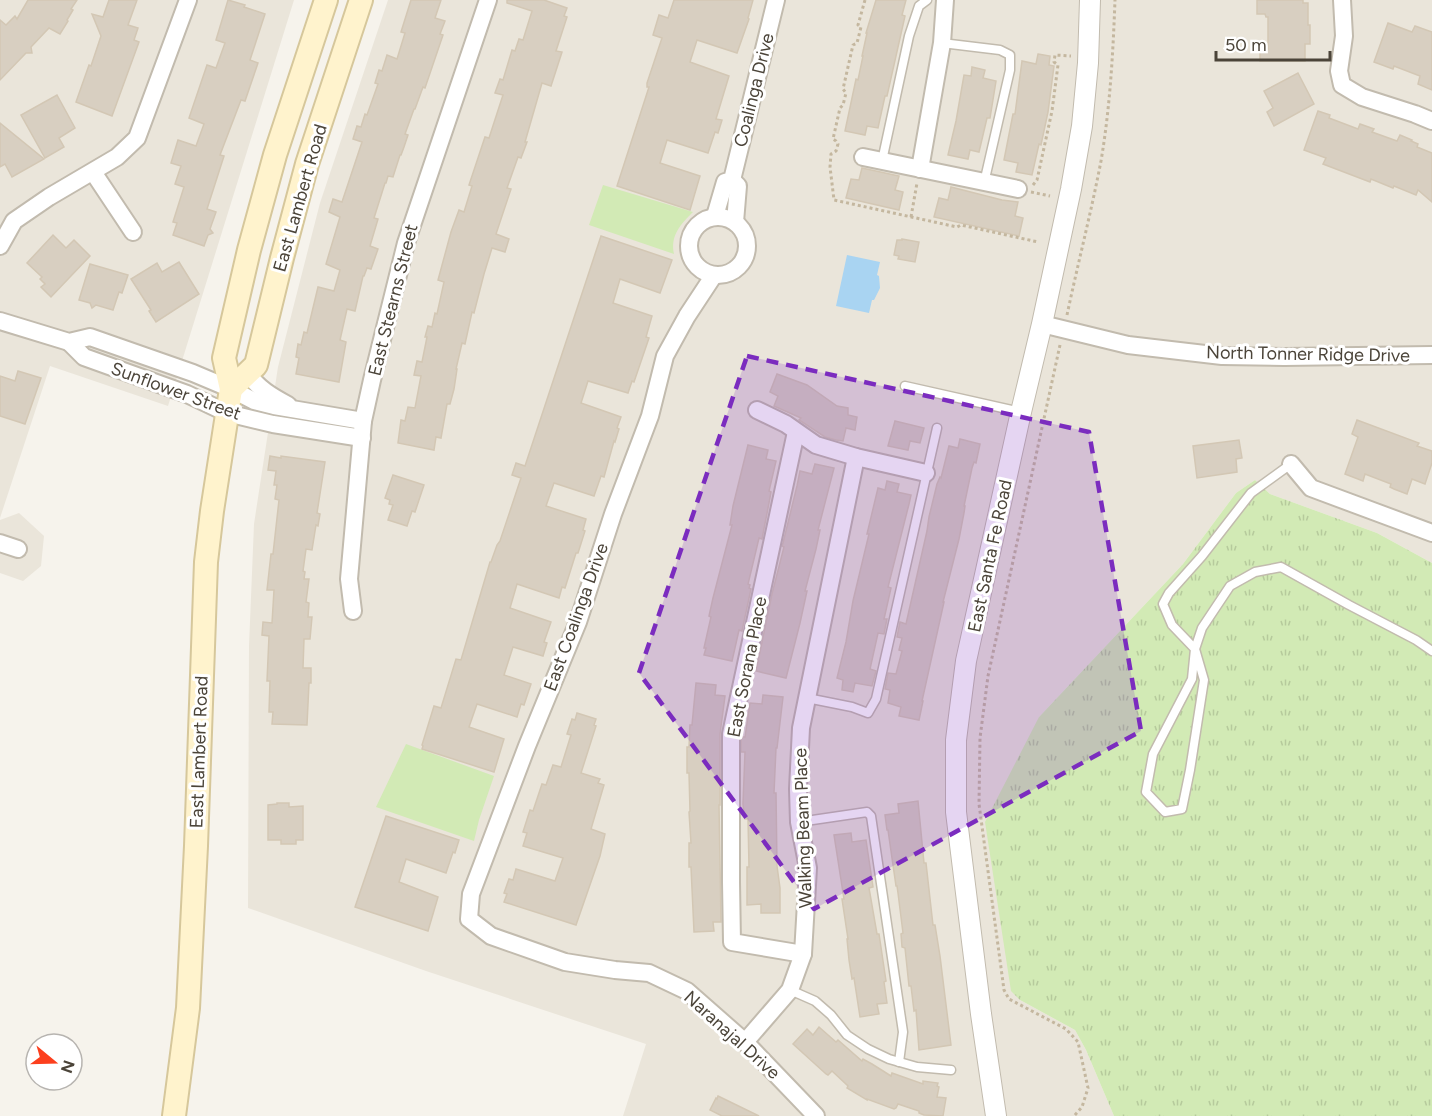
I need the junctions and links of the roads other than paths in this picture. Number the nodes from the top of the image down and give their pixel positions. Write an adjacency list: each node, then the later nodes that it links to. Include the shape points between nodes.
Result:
1 (188, 0): 14 (street, via 137,138)
2 (326, 0): 29 (main road, East Lambert Road, via 275,155 249,250 224,358)
3 (361, 0): 27 (main road, East Lambert Road, via 307,164 256,365)
4 (488, 0): 34 (street, East Stearns Street, via 406,243)
5 (776, 0): 15 (street, Coalinga Drive)
6 (936, 0): 9 (street); 12 (lane, via 919,6)
7 (1090, 0): 24 (street, East Santa Fe Road, via 1082,126)
8 (1342, 0): 10 (street, via 1342,85 1362,97)
9 (942, 43): 13 (street); 16 (lane, via 1000,50 1010,55)
10 (1432, 121)
11 (863, 157): 12 (street)
12 (882, 161): 13 (street)
13 (920, 169): 16 (street)
14 (93, 172): 20 (street); 21 (street, via 14,221)
15 (732, 180): 18 (street, Coalinga Drive, via 724,182); 19 (street, Coalinga Drive, via 738,186)
16 (984, 183): 17 (street)
17 (1028, 191)
18 (715, 216): 19 (street); 22 (street, via 699,223 690,237 690,255)
19 (735, 222): 22 (street, via 746,237 745,257 740,265 723,275)
20 (133, 232)
21 (0, 246)
22 (707, 272): 49 (street, East Coalinga Drive, via 665,356 650,416 578,622 471,894)
23 (0, 321): 25 (street, Sunflower Street)
24 (1042, 324): 26 (street, North Tonner Ridge Drive, via 1128,345 1222,356); 32 (street, East Santa Fe Road)
25 (69, 342): 29 (street, Sunflower Street, via 90,338); 33 (street, Sunflower Street, via 84,357 187,394)
26 (1432, 355)
27 (248, 373): 29 (main road, East Lambert Road); 30 (street, via 271,395)
28 (905, 387): 32 (lane)
29 (231, 389): 30 (street, Sunflower Street, via 254,401); 33 (main road, East Lambert Road)
30 (299, 410): 34 (street, Sunflower Street)
31 (757, 410): 36 (street)
32 (1021, 412): 57 (street, East Santa Fe Road, via 966,661 956,740 956,812)
33 (227, 413): 37 (street, Sunflower Street); 55 (main road, East Lambert Road, via 206,562 188,1008)
34 (363, 421): 37 (street, East Stearns Street)
35 (937, 428): 40 (lane)
36 (796, 432): 38 (street, via 816,445); 50 (street, East Sorana Place, via 731,734 730,882 732,942)
37 (362, 438): 44 (street, East Stearns Street, via 349,579)
38 (856, 457): 40 (street); 47 (street, Walking Beam Place)
39 (1291, 464): 41 (street, via 1311,488); 45 (lane, via 1251,493 1163,604 1172,625)
40 (926, 473): 47 (lane, via 876,699 867,713)
41 (1432, 533)
42 (0, 543): 43 (street)
43 (18, 549)
44 (353, 611)
45 (1196, 649): 45 (lane, via 1204,681 1190,770 1182,808 1165,812 1146,792 1153,754 1192,679); 46 (lane, via 1202,628 1230,586 1255,572 1281,567)
46 (1432, 651)
47 (807, 698): 48 (street, Walking Beam Place, via 801,728)
48 (799, 822): 50 (street, Walking Beam Place, via 808,868); 53 (lane, via 867,812 871,816 903,1032)
49 (469, 919): 52 (street, Naranajal Drive, via 491,936 565,962 650,973 687,991)
50 (803, 954): 51 (street, Walking Beam Place)
51 (790, 990): 52 (street, Walking Beam Place); 53 (lane, via 815,1001 847,1035 868,1049)
52 (746, 1042): 56 (street, Naranajal Drive)
53 (899, 1062): 54 (lane)
54 (951, 1070)
55 (174, 1116)
56 (816, 1116)
57 (996, 1116)

